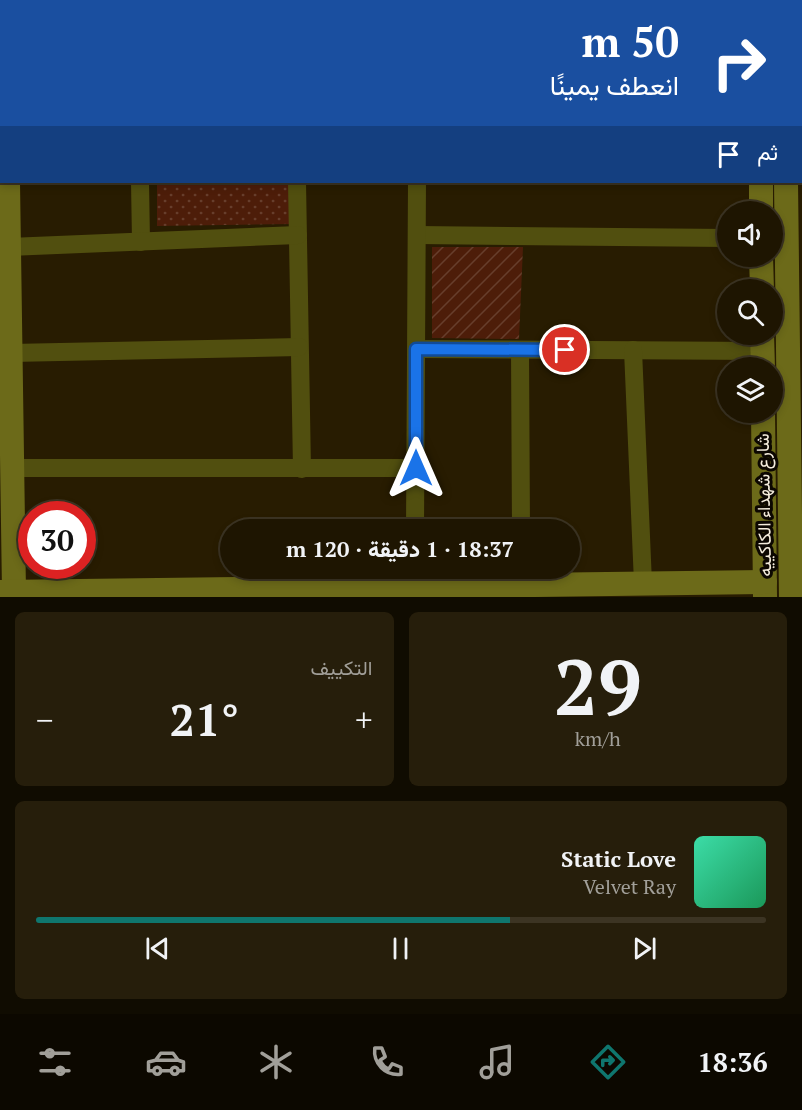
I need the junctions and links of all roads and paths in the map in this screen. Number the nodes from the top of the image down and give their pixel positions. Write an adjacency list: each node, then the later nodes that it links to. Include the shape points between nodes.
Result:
1 (8, 183): 12 (street)
2 (140, 183): 11 (street)
3 (297, 183): 8 (street)
4 (417, 183): 9 (street)
5 (761, 183): 7 (street)
6 (786, 183): 13 (street)
7 (761, 201)
8 (298, 235): 11 (street); 17 (street)
9 (417, 235): 10 (street); 18 (street)
10 (717, 238)
11 (141, 242): 12 (street)
12 (9, 247): 22 (street)
13 (794, 248): 14 (street)
14 (783, 282)
15 (783, 300): 16 (street)
16 (795, 338): 31 (street)
17 (299, 347): 22 (street); 26 (street)
18 (416, 349): 19 (street); 25 (street)
19 (520, 350): 20 (street); 28 (street)
20 (633, 350): 21 (street); 32 (street)
21 (762, 351)
22 (11, 353): 24 (street)
23 (763, 423): 34 (street, شارع شهداء الكاكييه)
24 (12, 468): 26 (street); 35 (street)
25 (416, 468): 26 (street); 27 (street)
26 (302, 469)
27 (415, 519)
28 (520, 519)
29 (491, 579): 33 (street)
30 (562, 579): 32 (street)
31 (795, 582)
32 (643, 583): 34 (street)
33 (415, 584): 36 (street)
34 (765, 589)
35 (7, 592): 36 (street)
36 (55, 594)

